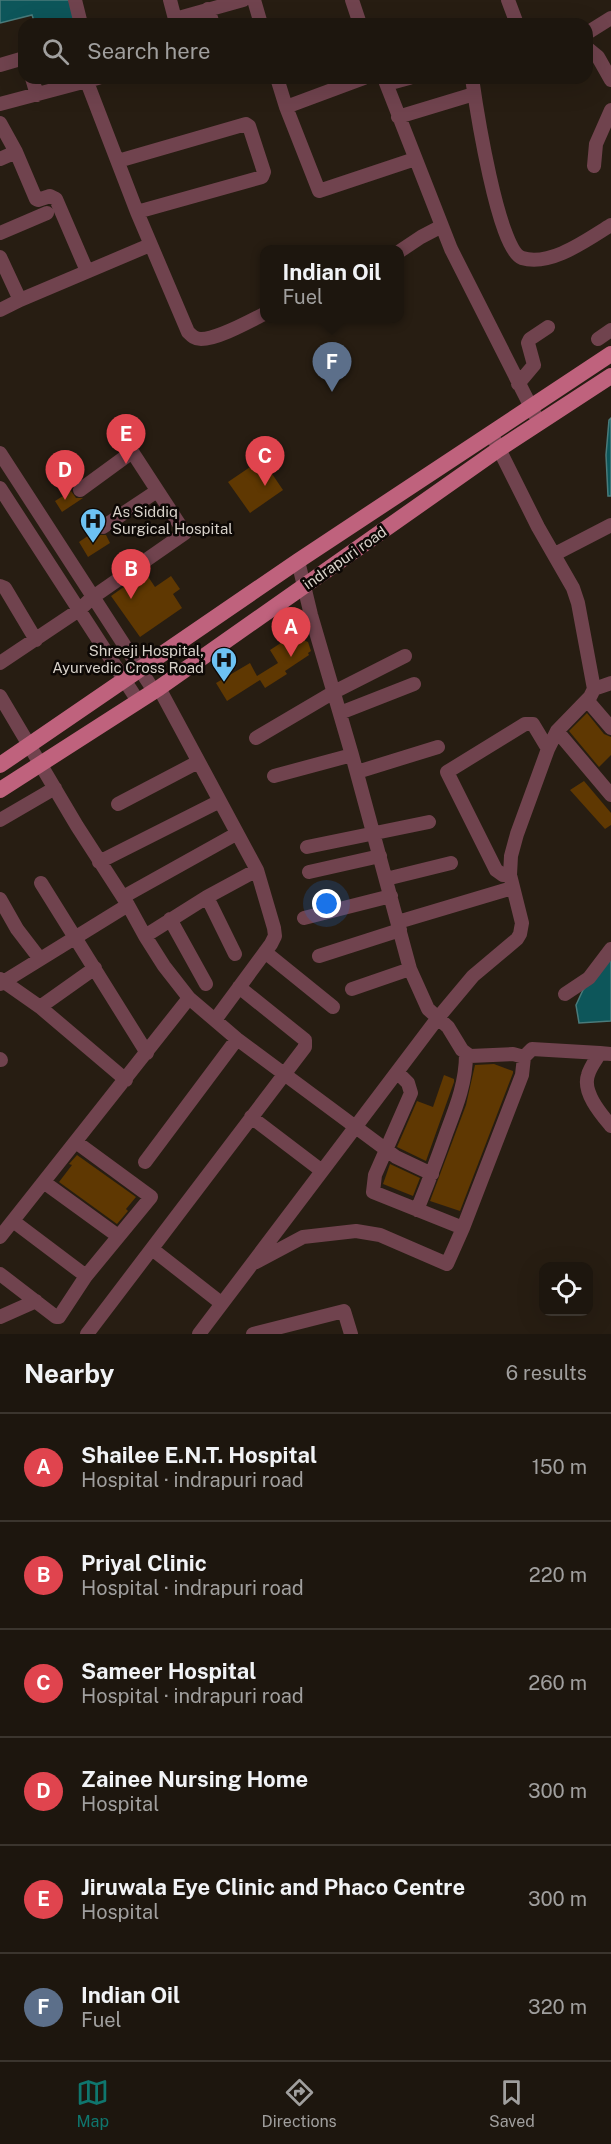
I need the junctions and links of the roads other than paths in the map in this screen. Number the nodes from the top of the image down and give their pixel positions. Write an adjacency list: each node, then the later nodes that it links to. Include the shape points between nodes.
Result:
1 (75, 0): 8 (street)
2 (170, 0): 9 (street)
3 (243, 0): 7 (street)
4 (254, 0): 12 (street)
5 (352, 0): 13 (street)
6 (508, 0): 14 (street)
7 (208, 9): 10 (street); 11 (street)
8 (80, 18)
9 (175, 18)
10 (178, 18)
11 (211, 18)
12 (259, 18)
13 (358, 18)
14 (515, 18)
15 (611, 18): 16 (street)
16 (593, 29)
17 (593, 53): 20 (street)
18 (18, 60): 19 (street)
19 (0, 65)
20 (611, 80)
21 (34, 84): 29 (street)
22 (78, 84): 29 (street)
23 (94, 84): 38 (street)
24 (279, 84): 31 (street)
25 (348, 84): 31 (street)
26 (386, 84): 33 (street)
27 (473, 84): 28 (street)
28 (474, 94): 33 (street); 42 (street, via 486,162 517,255 525,259 553,256)
29 (37, 95): 30 (street)
30 (0, 105)
31 (286, 107): 37 (street, via 319,191)
32 (611, 110): 39 (street, via 596,144)
33 (398, 117): 37 (street)
34 (0, 123): 35 (street)
35 (16, 152): 36 (street); 48 (street, via 36,199 56,199)
36 (0, 159)
37 (415, 159): 43 (street)
38 (118, 161): 40 (street); 40 (street, via 249,126 264,172 262,177)
39 (594, 166)
40 (137, 212): 45 (street)
41 (47, 213): 44 (street)
42 (611, 225)
43 (442, 226): 46 (street); 57 (street)
44 (0, 233)
45 (150, 245): 48 (street); 51 (street, via 188,332 194,337 217,335)
46 (404, 249)
47 (0, 257): 49 (street)
48 (87, 271): 49 (street)
49 (20, 300): 50 (street)
50 (0, 310)
51 (260, 316)
52 (548, 327): 57 (street, via 530,339 534,365)
53 (611, 330): 54 (street)
54 (598, 339)
55 (611, 354): 58 (main road, indrapuri road)
56 (611, 376): 59 (main road, indrapuri road)
57 (518, 384): 58 (street)
58 (530, 407): 59 (street); 61 (main road, indrapuri road)
59 (539, 423): 62 (main road, indrapuri road)
60 (116, 428): 63 (street)
61 (490, 434): 62 (street); 71 (main road, indrapuri road)
62 (500, 449): 70 (street); 73 (main road, indrapuri road)
63 (132, 452): 66 (street); 67 (street)
64 (0, 453): 74 (street)
65 (0, 488): 75 (street)
66 (80, 490)
67 (158, 491): 69 (street); 74 (street, via 185,533)
68 (611, 525): 70 (street)
69 (103, 527)
70 (555, 554): 85 (street, via 578,603)
71 (298, 561): 73 (street); 79 (main road, indrapuri road)
72 (0, 586): 76 (street, via 5,588)
73 (304, 588): 83 (main road, indrapuri road); 84 (street)
74 (93, 597): 75 (street); 79 (street)
75 (79, 610): 76 (street); 80 (street)
76 (36, 640): 78 (street)
77 (405, 656): 84 (street)
78 (0, 663)
79 (140, 670): 80 (main road, indrapuri road); 83 (street)
80 (125, 681): 87 (street); 92 (main road, indrapuri road)
81 (611, 683): 85 (street)
82 (414, 684): 88 (street)
83 (156, 690): 87 (main road, indrapuri road); 96 (street)
84 (334, 693): 88 (street); 91 (street)
85 (590, 695): 89 (street); 90 (street)
86 (0, 696): 92 (street)
87 (138, 701): 97 (main road, indrapuri road)
88 (340, 713): 95 (street)
89 (611, 728)
90 (557, 731): 94 (street); 101 (street)
91 (256, 738)
92 (29, 746): 97 (street); 98 (main road, indrapuri road)
93 (438, 747): 99 (street)
94 (548, 749): 117 (street, via 517,834 511,856); 117 (street, via 533,724 525,724 447,772 496,870)
95 (352, 755): 99 (street); 100 (street)
96 (198, 762): 104 (street); 105 (street)
97 (40, 764): 102 (street); 103 (main road, indrapuri road)
98 (0, 765)
99 (357, 772): 109 (street)
100 (274, 776)
101 (608, 785)
102 (55, 788): 106 (street); 112 (street)
103 (0, 790)
104 (218, 802): 108 (street); 112 (street)
105 (118, 804)
106 (0, 820)
107 (429, 822): 109 (street)
108 (236, 834): 114 (street); 122 (street)
109 (374, 834): 110 (street); 111 (street)
110 (307, 847)
111 (380, 856): 115 (street); 116 (street)
112 (99, 862): 122 (street)
113 (450, 863): 116 (street)
114 (257, 870): 120 (street); 129 (street, via 275,936)
115 (309, 872)
116 (386, 879): 119 (street)
117 (511, 881): 125 (street); 143 (street, via 522,924 520,934 473,976)
118 (41, 883): 127 (street)
119 (391, 896): 123 (street); 125 (street)
120 (207, 897): 124 (street); 130 (street)
121 (0, 899): 132 (street)
122 (126, 901): 126 (street); 127 (street)
123 (304, 918)
124 (170, 919): 126 (street); 136 (street)
125 (399, 926): 131 (street); 134 (street)
126 (145, 936): 140 (street)
127 (75, 938): 132 (street); 133 (street)
128 (611, 949): 139 (street, via 589,978)
129 (265, 952): 137 (street); 141 (street)
130 (235, 954)
131 (319, 956)
132 (40, 959): 135 (street)
133 (95, 968): 142 (street); 146 (street)
134 (410, 969): 138 (street); 143 (street, via 423,1001)
135 (1, 982): 142 (street)
136 (206, 984)
137 (239, 987): 144 (street); 151 (street, via 305,1040 305,1047)
138 (352, 989)
139 (565, 993)
140 (189, 998): 144 (street); 146 (street)
141 (333, 1006)
142 (40, 1007): 152 (street)
143 (437, 1018): 148 (street, via 453,1033); 150 (street)
144 (215, 1020): 145 (street)
145 (237, 1040): 151 (street); 158 (street)
146 (147, 1053): 152 (street)
147 (605, 1053): 149 (street, via 532,1049); 155 (street, via 587,1076 587,1086)
148 (466, 1054): 149 (street); 160 (street, via 463,1088)
149 (524, 1057): 164 (street, via 522,1075)
150 (397, 1072): 154 (street); 157 (street, via 408,1083 411,1093)
151 (284, 1073): 153 (street); 154 (street)
152 (126, 1080): 156 (street)
153 (251, 1117): 159 (street); 167 (street)
154 (356, 1126): 157 (street); 159 (street)
155 (611, 1126)
156 (76, 1142): 161 (street); 165 (street, via 151,1196)
157 (388, 1150): 160 (street); 162 (street, via 375,1175 373,1192)
158 (145, 1162)
159 (322, 1171): 168 (street)
160 (432, 1174): 162 (street)
161 (45, 1183): 163 (street); 165 (street)
162 (417, 1210): 164 (street)
163 (13, 1221): 166 (street); 170 (street)
164 (463, 1228): 168 (street, via 447,1264 380,1235 356,1231 303,1237)
165 (118, 1236): 170 (street)
166 (0, 1238)
167 (152, 1249): 172 (street); 176 (street)
168 (252, 1264): 172 (street)
169 (0, 1274): 171 (street)
170 (86, 1276): 171 (street, via 59,1317)
171 (36, 1301): 173 (street)
172 (222, 1303): 174 (street)
173 (0, 1317)
174 (213, 1317): 177 (street); 178 (street)
175 (259, 1333): 179 (street, via 344,1311)
176 (87, 1334)
177 (199, 1334)
178 (217, 1334)
179 (351, 1334)

